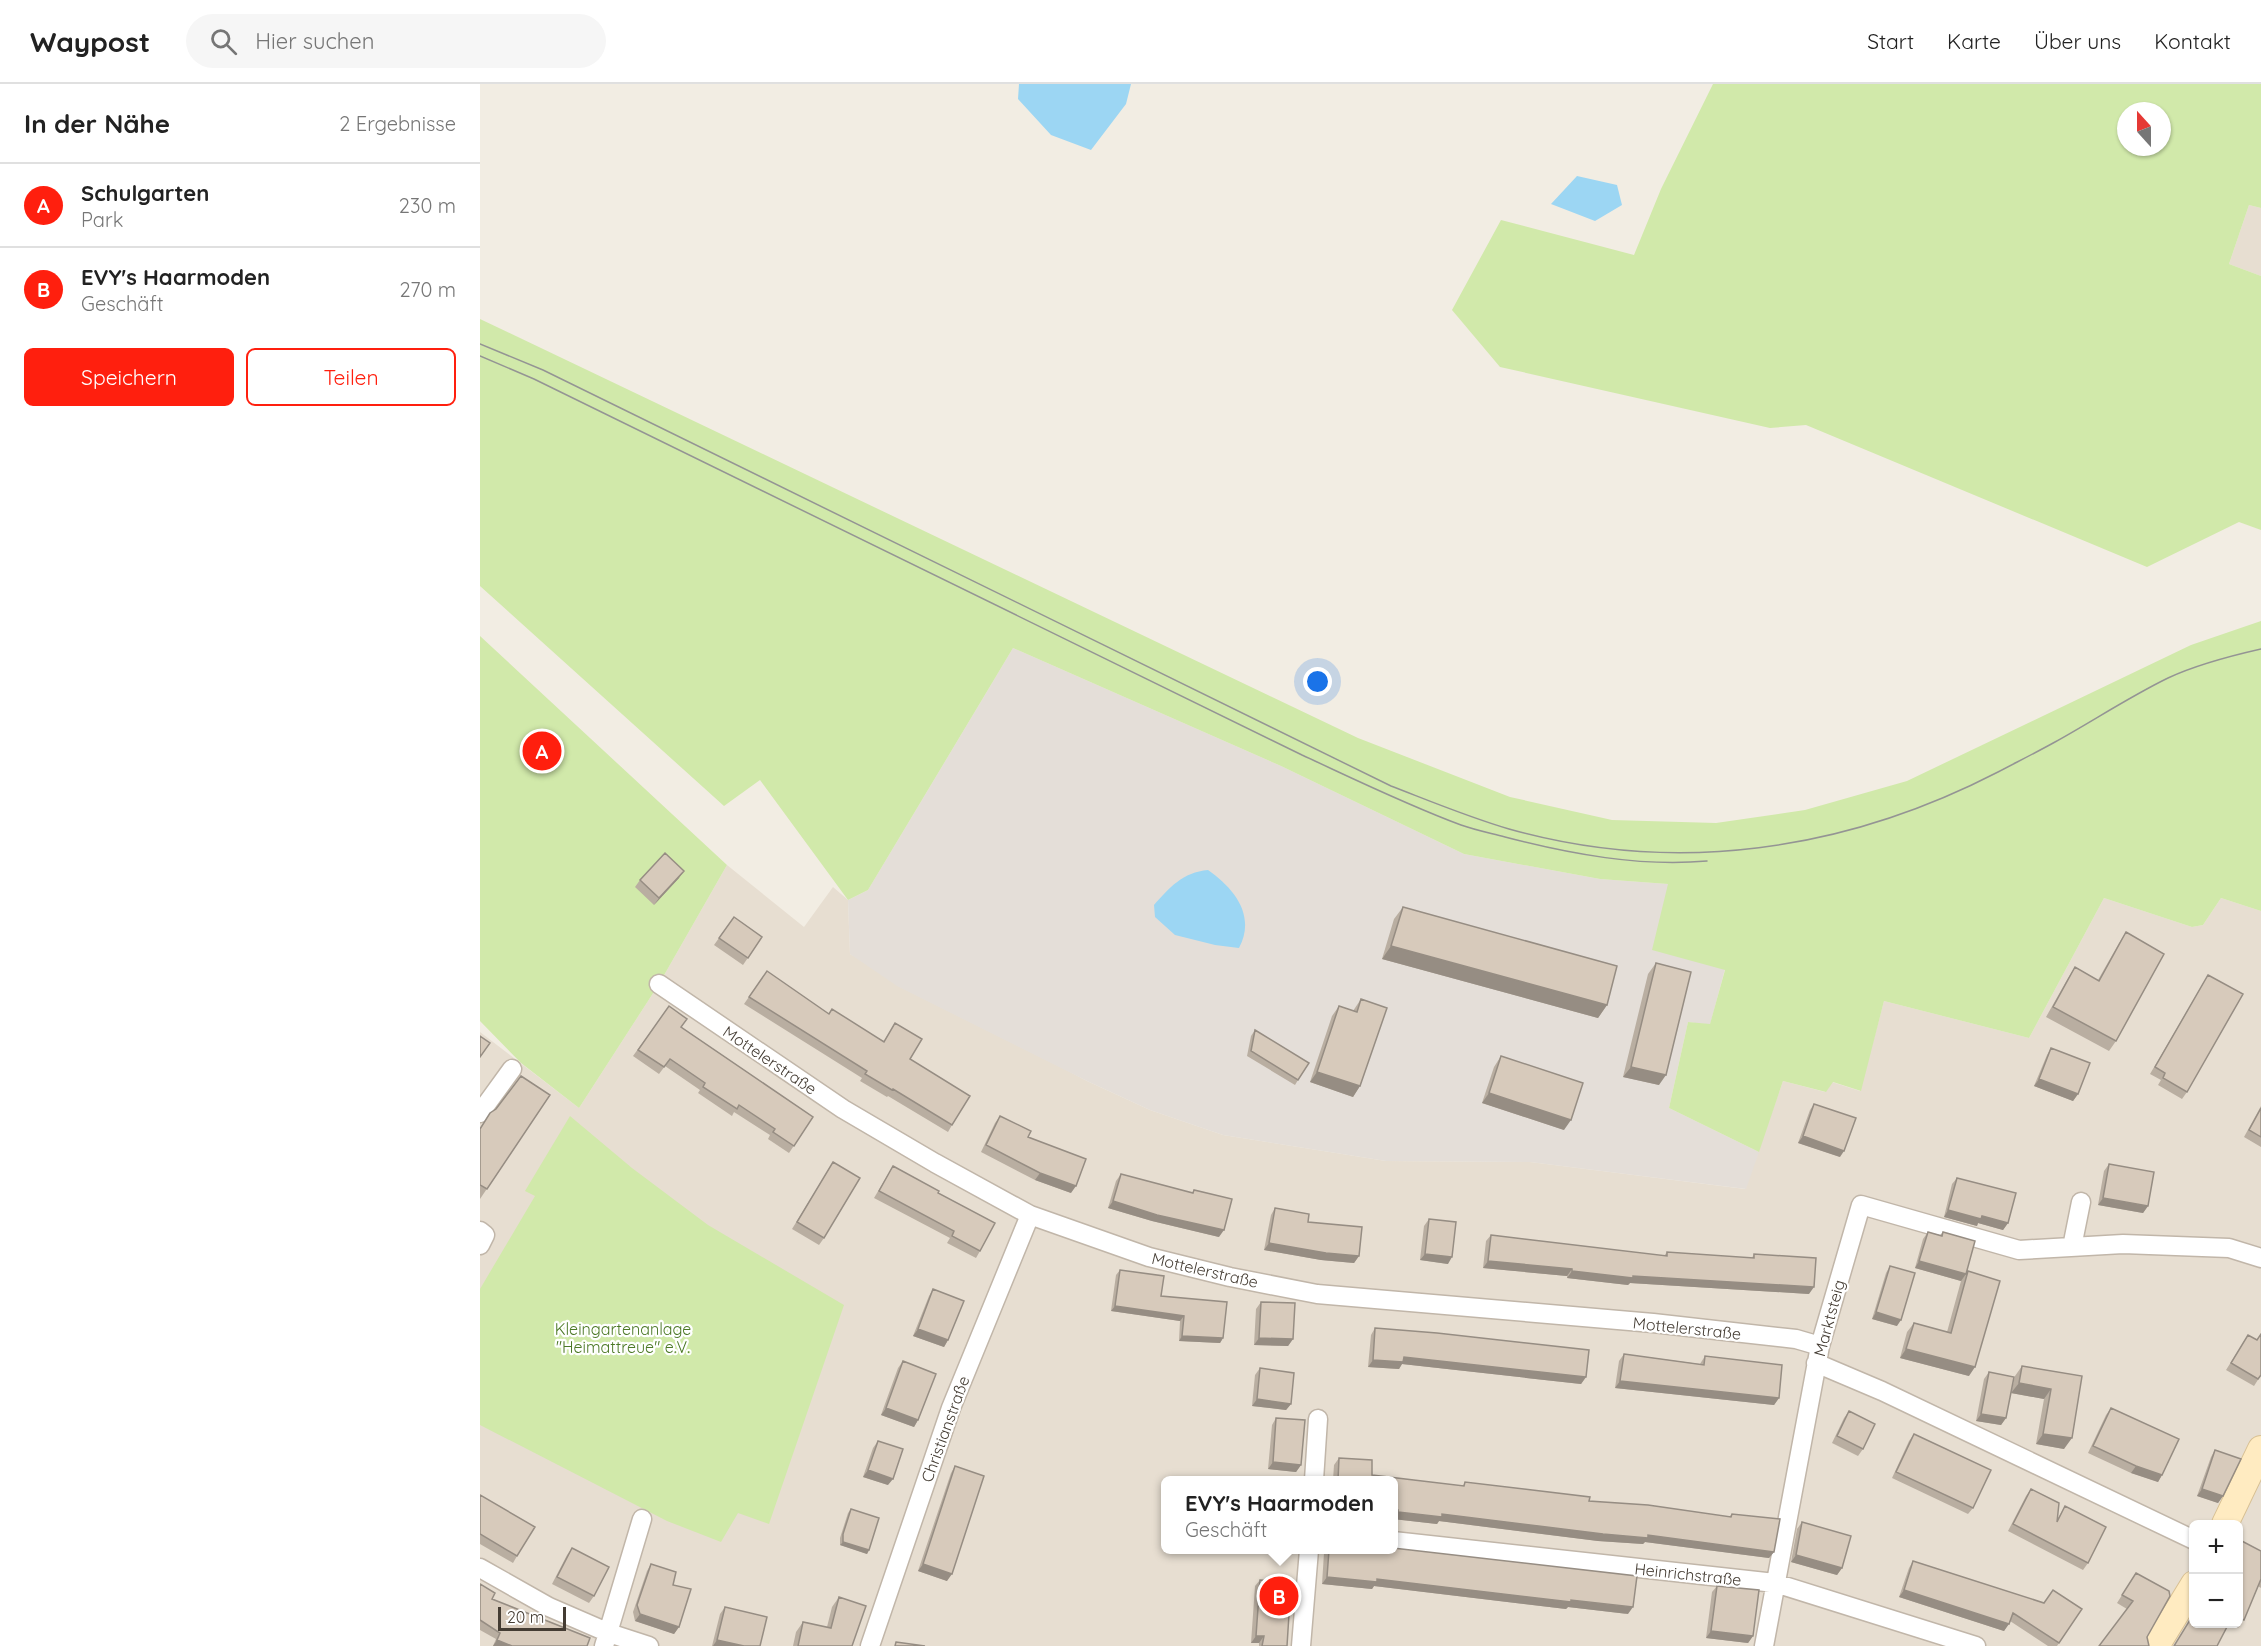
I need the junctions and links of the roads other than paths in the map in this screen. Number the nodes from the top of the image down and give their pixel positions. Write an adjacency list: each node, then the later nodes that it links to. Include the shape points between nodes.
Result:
1 (659, 984): 5 (street, Mottelerstraße, via 843,1109)
2 (512, 1069): 3 (street)
3 (480, 1113)
4 (2081, 1202): 8 (street)
5 (1030, 1215): 10 (street, Mottelerstraße, via 1149,1257 1317,1294 1796,1339); 24 (street, Christianstraße, via 951,1408)
6 (480, 1231): 7 (street, via 485,1235)
7 (480, 1245)
8 (2072, 1247): 9 (street, Marktsteig, via 2123,1244 2229,1248); 10 (street, Marktsteig, via 2019,1250 1861,1205)
9 (2261, 1258)
10 (1818, 1355): 16 (street, Mottelerstraße, via 1882,1391); 20 (street, Marktsteig)
11 (1318, 1419): 13 (street)
12 (2261, 1449): 15 (main road)
13 (1314, 1476)
14 (642, 1518): 22 (street)
15 (2227, 1520)
16 (2189, 1538)
17 (1398, 1542): 20 (street, Heinrichstraße)
18 (1309, 1554): 25 (street)
19 (480, 1568): 22 (street)
20 (1775, 1583): 26 (street, Marktsteig); 27 (street, Heinrichstraße)
21 (2189, 1591): 28 (main road)
22 (607, 1639): 23 (street)
23 (649, 1646)
24 (870, 1646)
25 (1301, 1646)
26 (1764, 1646)
27 (1976, 1646)
28 (2156, 1646)

